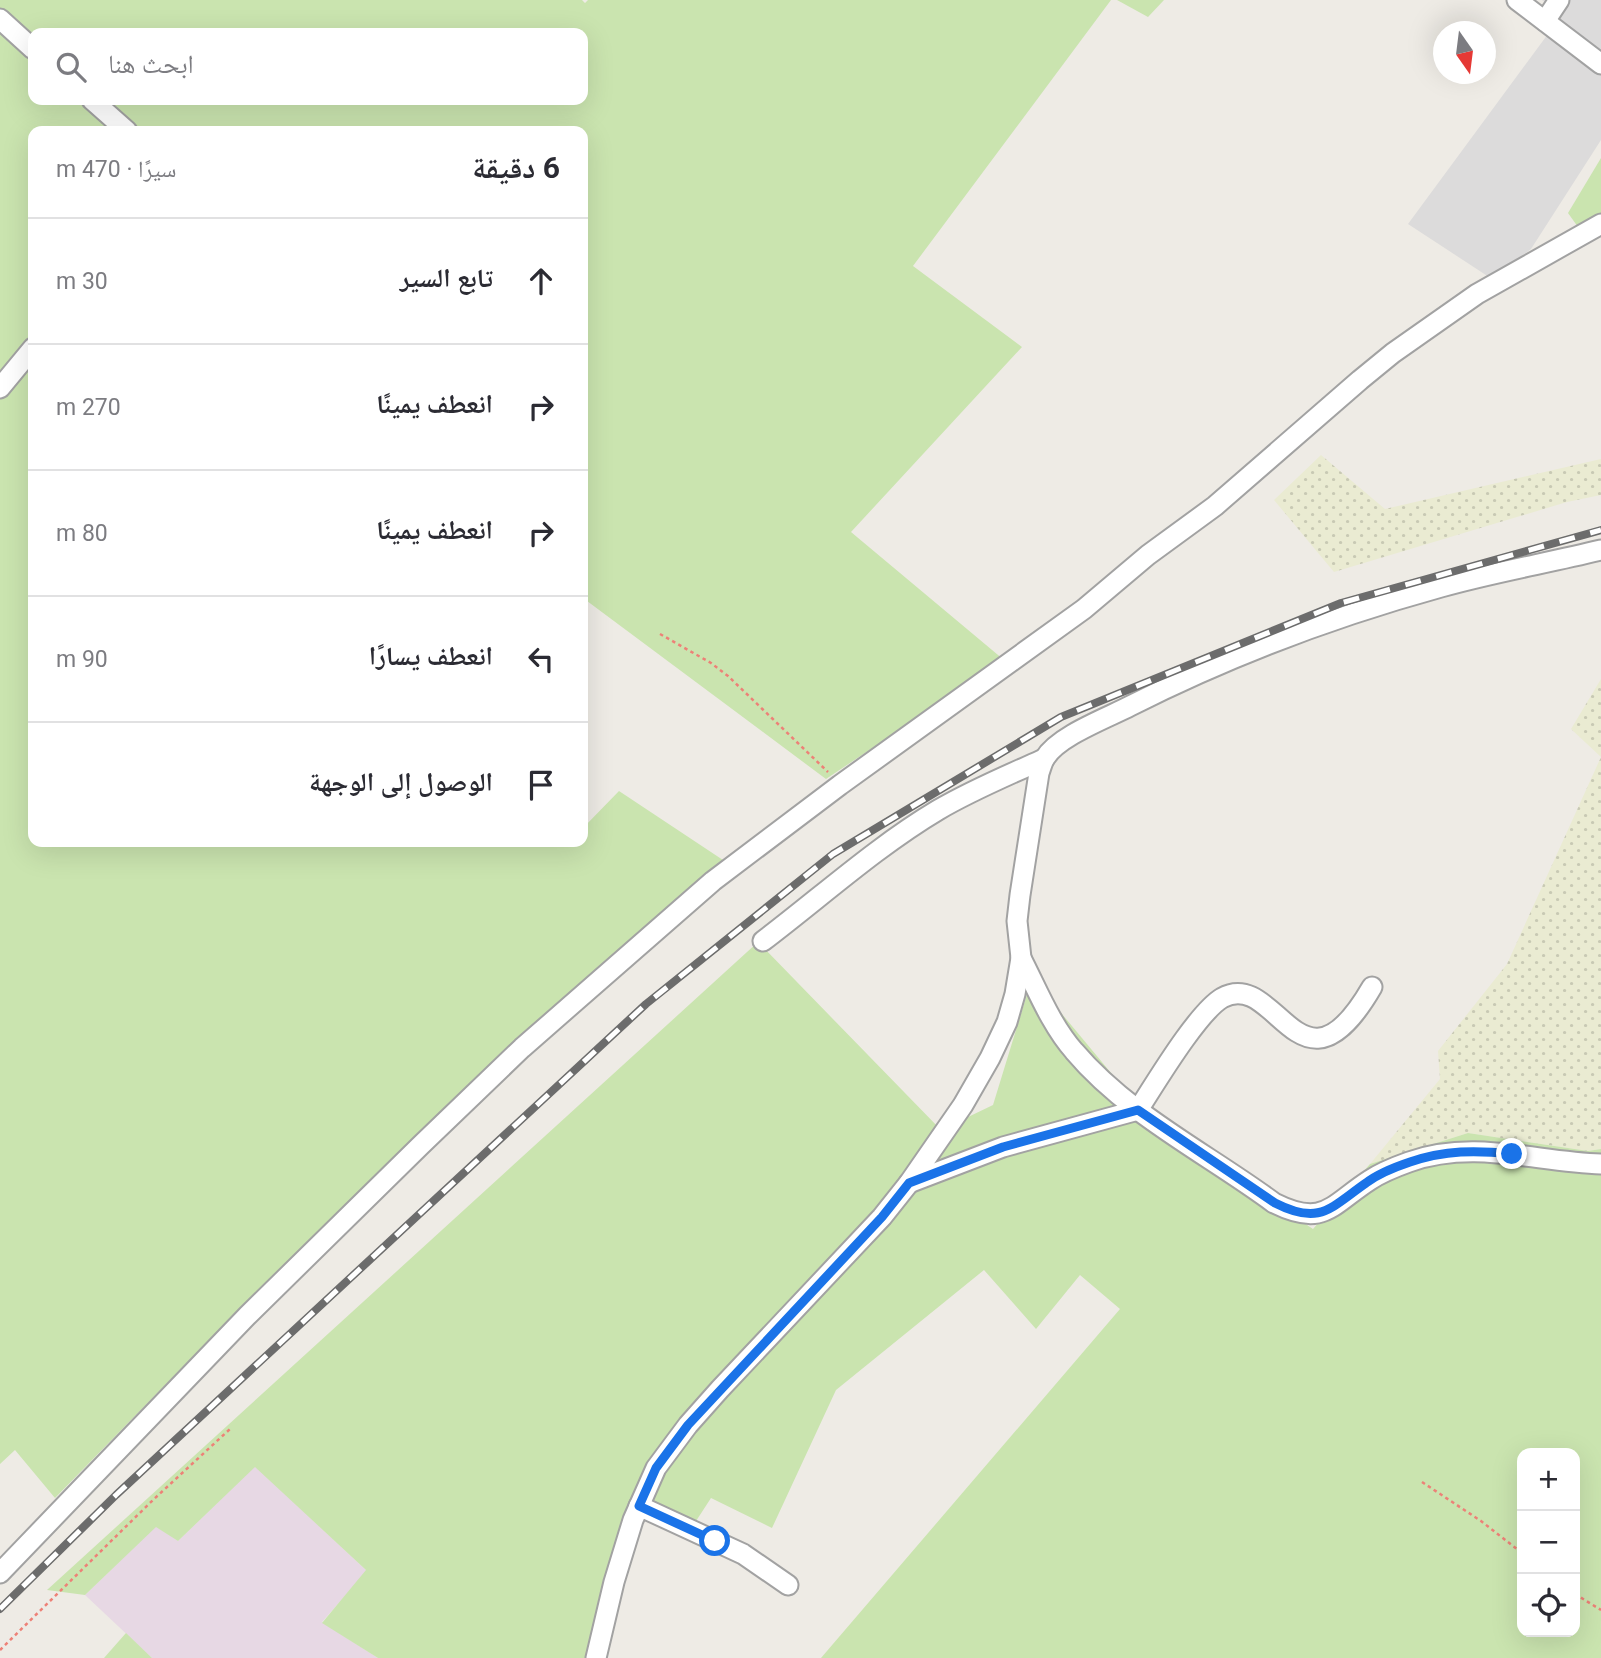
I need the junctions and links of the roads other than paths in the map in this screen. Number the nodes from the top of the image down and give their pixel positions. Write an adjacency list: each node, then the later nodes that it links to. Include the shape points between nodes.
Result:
1 (1517, 0): 4 (street)
2 (1559, 0): 4 (street)
3 (0, 19): 5 (street)
4 (1545, 20): 6 (street)
5 (28, 44)
6 (1601, 64)
7 (98, 105): 8 (street)
8 (121, 126)
9 (1601, 225): 21 (street, via 1477,294 1393,353 1215,506 1084,609 713,881 522,1048 284,1278)
10 (28, 354): 11 (street)
11 (0, 388)
12 (1601, 550): 13 (street, via 1440,587 1268,643 1126,708 1057,744)
13 (1044, 759): 14 (street, via 937,811 866,860); 15 (street, via 1020,895)
14 (763, 942)
15 (1021, 958): 17 (street, via 1074,1052); 19 (street, via 1007,1022 990,1058)
16 (1372, 988): 17 (street, via 1342,1029 1311,1039 1298,1035 1255,997 1223,998 1195,1026)
17 (1138, 1110): 18 (street, via 1293,1212 1324,1212 1388,1170 1431,1155 1480,1151); 19 (street, via 1003,1147)
18 (1601, 1164)
19 (909, 1183): 20 (street, via 688,1425 656,1468)
20 (639, 1506): 22 (street, via 743,1555); 23 (street)
21 (0, 1573)
22 (788, 1585)
23 (596, 1658)

